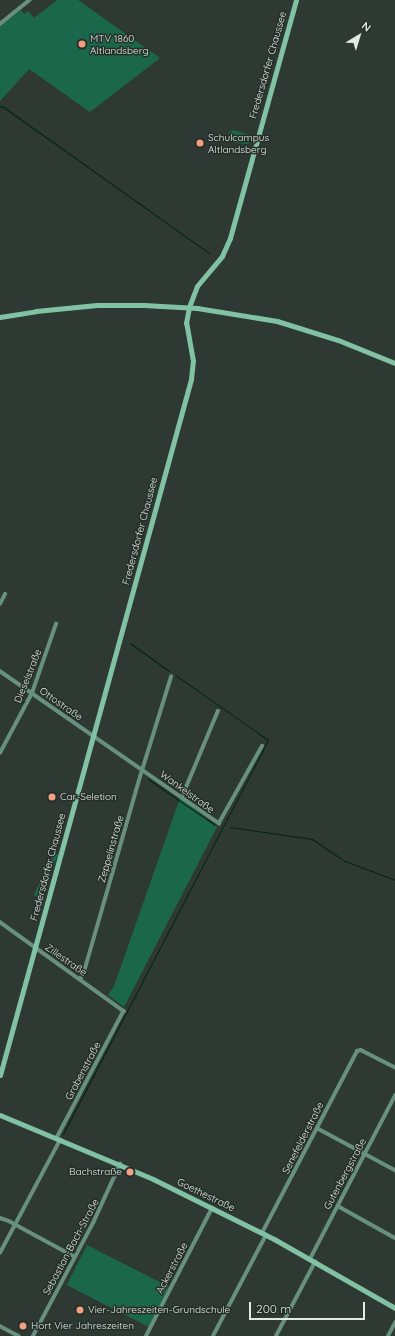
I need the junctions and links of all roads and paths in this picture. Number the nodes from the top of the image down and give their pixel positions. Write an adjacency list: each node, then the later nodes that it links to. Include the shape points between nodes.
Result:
1 (30, 0): 3 (street)
2 (296, 0): 4 (main road, Fredersdorfer Chaussee, via 230,238 222,256 197,286)
3 (0, 24)
4 (189, 307): 5 (main road, via 97,305); 6 (main road, via 277,321 338,340); 14 (main road, Fredersdorfer Chaussee, via 186,323 193,361 191,379)
5 (0, 317)
6 (395, 363)
7 (5, 594): 8 (street)
8 (0, 604)
9 (56, 624): 12 (street, Dieselstraße)
10 (0, 671): 12 (street, Ottostraße)
11 (171, 677): 17 (street, Zeppelinstraße)
12 (32, 693): 14 (street, Ottostraße); 16 (street, Dieselstraße)
13 (218, 711): 18 (street)
14 (94, 736): 17 (street, Wankelstraße); 20 (main road, Fredersdorfer Chaussee)
15 (262, 746): 18 (street, Wankelstraße, via 219,823)
16 (0, 753)
17 (142, 770): 18 (street, Wankelstraße); 21 (street, Zeppelinstraße)
18 (182, 797)
19 (0, 922): 20 (street, Zillestraße)
20 (35, 948): 21 (street, Zillestraße); 24 (main road, Fredersdorfer Chaussee)
21 (80, 979): 22 (street, Zillestraße)
22 (124, 1011): 28 (street, Grabenstraße)
23 (395, 1067): 27 (street, Senefelderstraße, via 359,1050)
24 (0, 1075)
25 (395, 1096): 29 (street, Gutenbergstraße)
26 (0, 1115): 28 (main road, Goethestraße)
27 (317, 1128): 29 (street); 36 (street, Senefelderstraße)
28 (58, 1139): 30 (main road, Goethestraße); 35 (street, Grabenstraße)
29 (365, 1153): 31 (street); 32 (street, Gutenbergstraße)
30 (120, 1164): 33 (main road, Goethestraße); 39 (street, Sebastian-Bach-Straße)
31 (395, 1170)
32 (338, 1206): 37 (street); 40 (street, Gutenbergstraße)
33 (212, 1208): 36 (main road, Goethestraße); 46 (street, Ackerstraße)
34 (0, 1218): 35 (street)
35 (15, 1224): 38 (street, Grabenstraße); 39 (street)
36 (264, 1234): 40 (main road, Goethestraße); 47 (street, Senefelderstraße)
37 (395, 1238)
38 (0, 1253)
39 (75, 1257): 45 (street, Sebastian-Bach-Straße)
40 (313, 1261): 41 (main road, Goethestraße); 48 (street, Gutenbergstraße)
41 (395, 1308)
42 (395, 1323): 49 (street)
43 (0, 1326): 44 (street)
44 (19, 1336)
45 (33, 1336)
46 (146, 1336)
47 (212, 1336)
48 (276, 1336)
49 (388, 1336)

